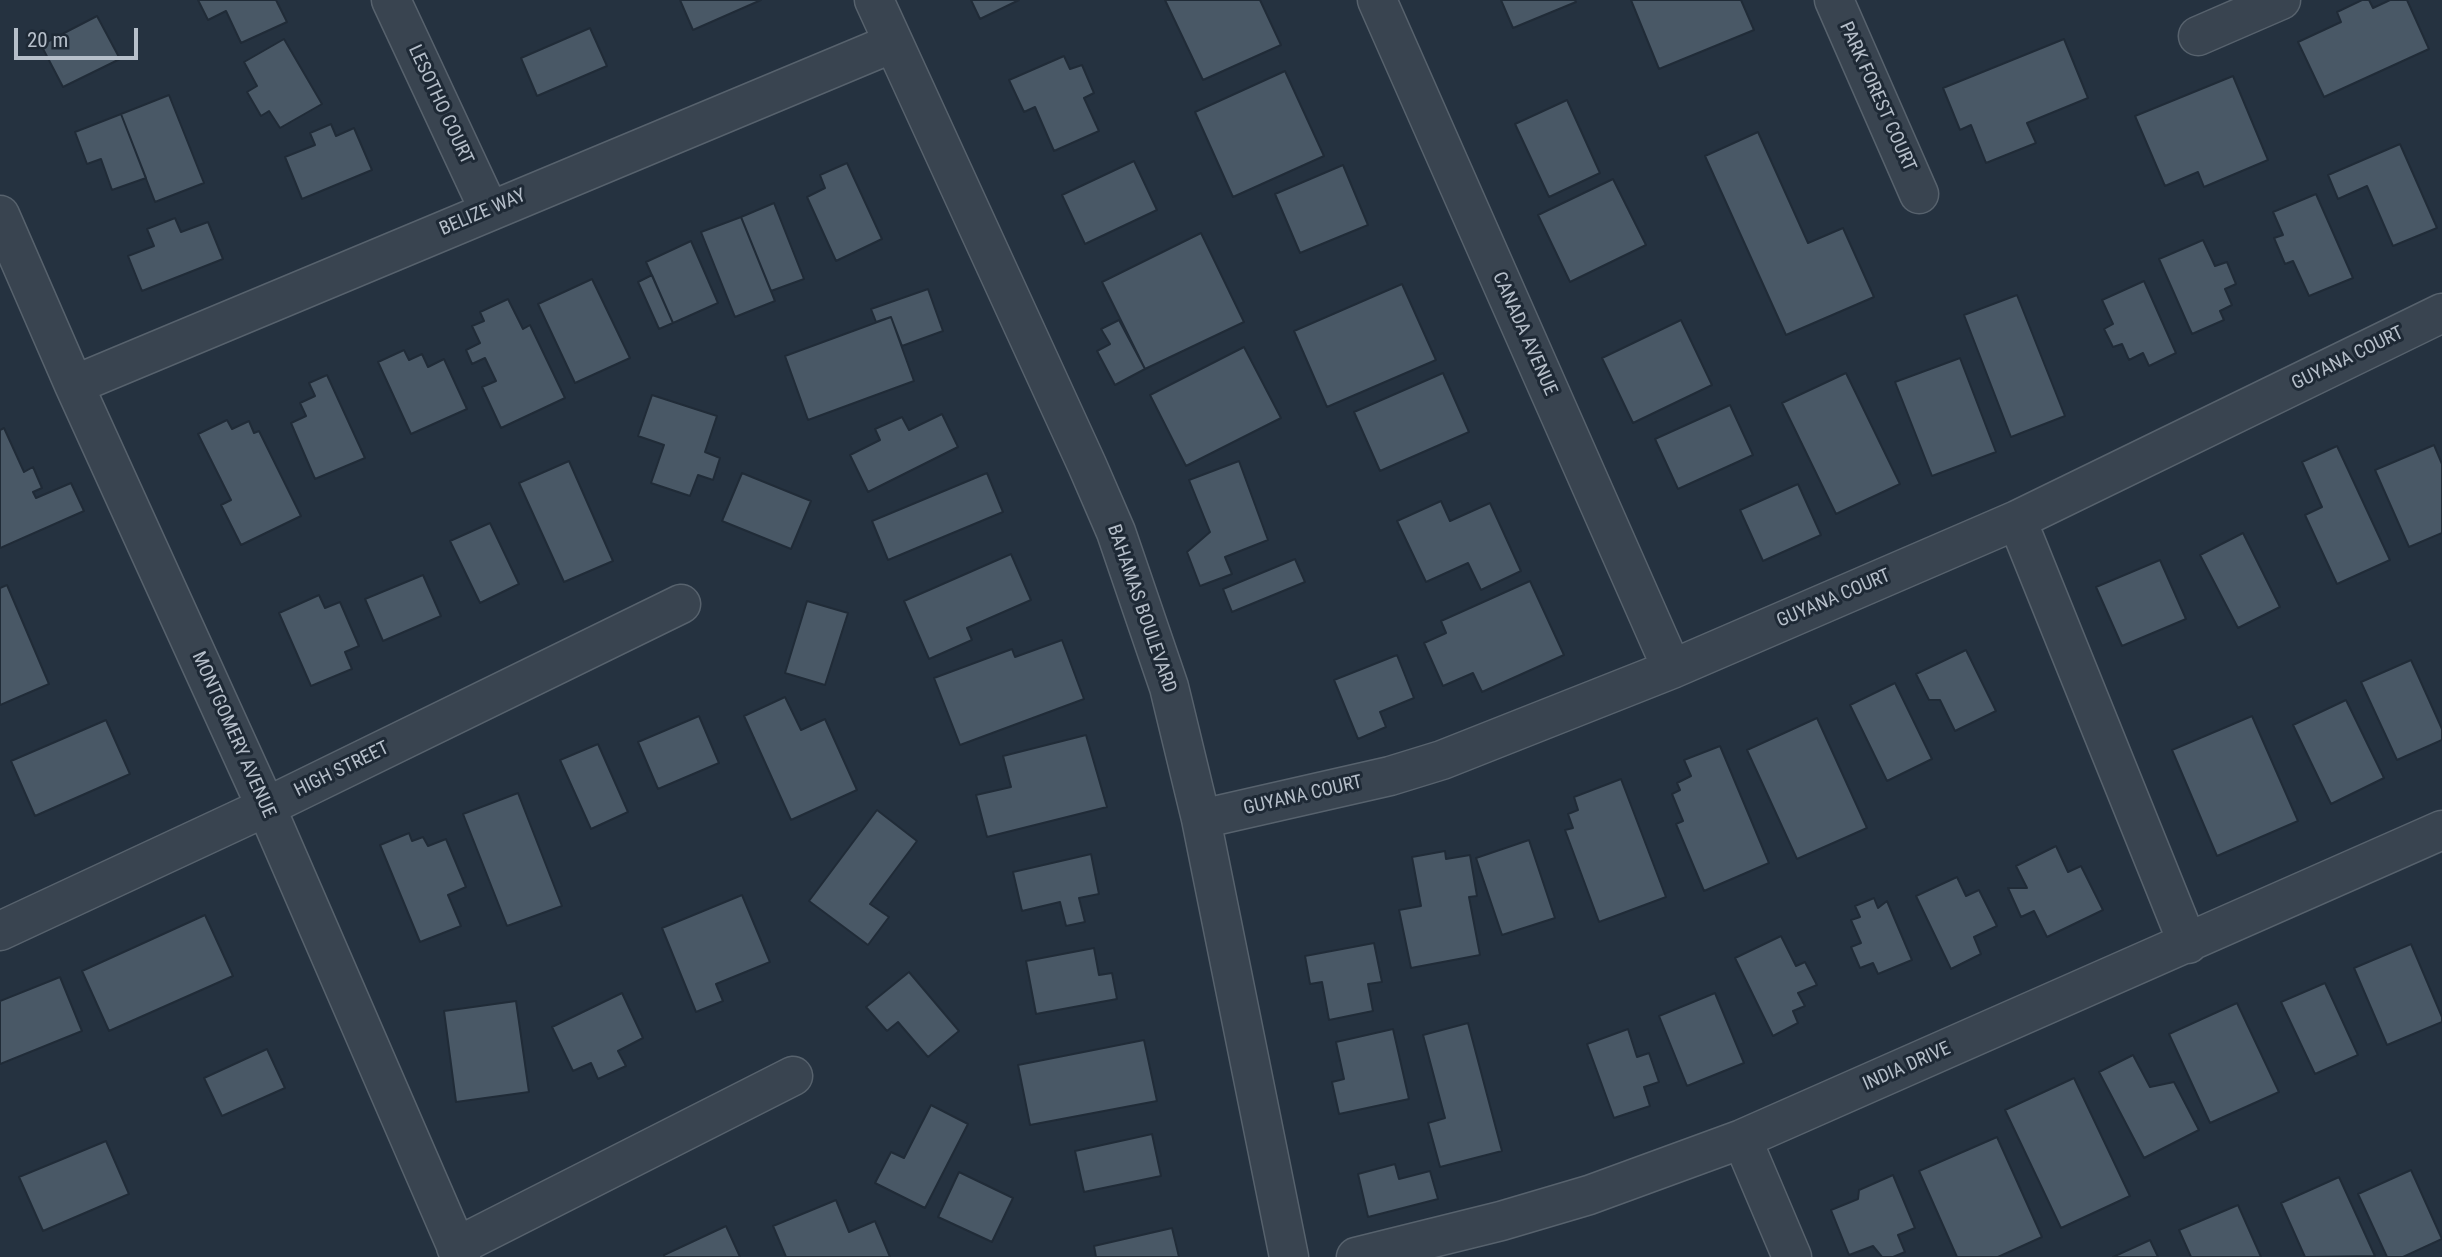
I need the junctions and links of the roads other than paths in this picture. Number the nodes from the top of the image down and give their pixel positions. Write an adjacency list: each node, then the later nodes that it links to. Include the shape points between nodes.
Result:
1 (391, 0): 9 (street, LESOTHO COURT)
2 (874, 0): 7 (street, BAHAMAS BOULEVARD)
3 (1377, 0): 15 (street, CANADA AVENUE)
4 (1834, 0): 8 (street, PARK FOREST COURT)
5 (2281, 0): 6 (street)
6 (2198, 36)
7 (893, 43): 9 (street, BELIZE WAY); 17 (street, BAHAMAS BOULEVARD, via 1116,532 1169,687)
8 (1919, 194)
9 (489, 210): 12 (street, BELIZE WAY)
10 (0, 215): 12 (street, MONTGOMERY AVENUE)
11 (2442, 313): 13 (street, GUYANA COURT)
12 (74, 385): 16 (street, MONTGOMERY AVENUE)
13 (2017, 520): 15 (street, GUYANA COURT); 20 (street)
14 (681, 604): 16 (street, HIGH STREET)
15 (1672, 668): 17 (street, GUYANA COURT, via 1442,761)
16 (266, 807): 19 (street, HIGH STREET); 23 (street, MONTGOMERY AVENUE)
17 (1201, 818): 24 (street, BAHAMAS BOULEVARD)
18 (2442, 830): 20 (street, INDIA DRIVE)
19 (0, 931)
20 (2188, 944): 22 (street, INDIA DRIVE)
21 (793, 1076): 23 (street)
22 (1742, 1139): 25 (street, INDIA DRIVE, via 1501,1222); 26 (street)
23 (459, 1252)
24 (1289, 1257)
25 (1356, 1257)
26 (1792, 1257)

